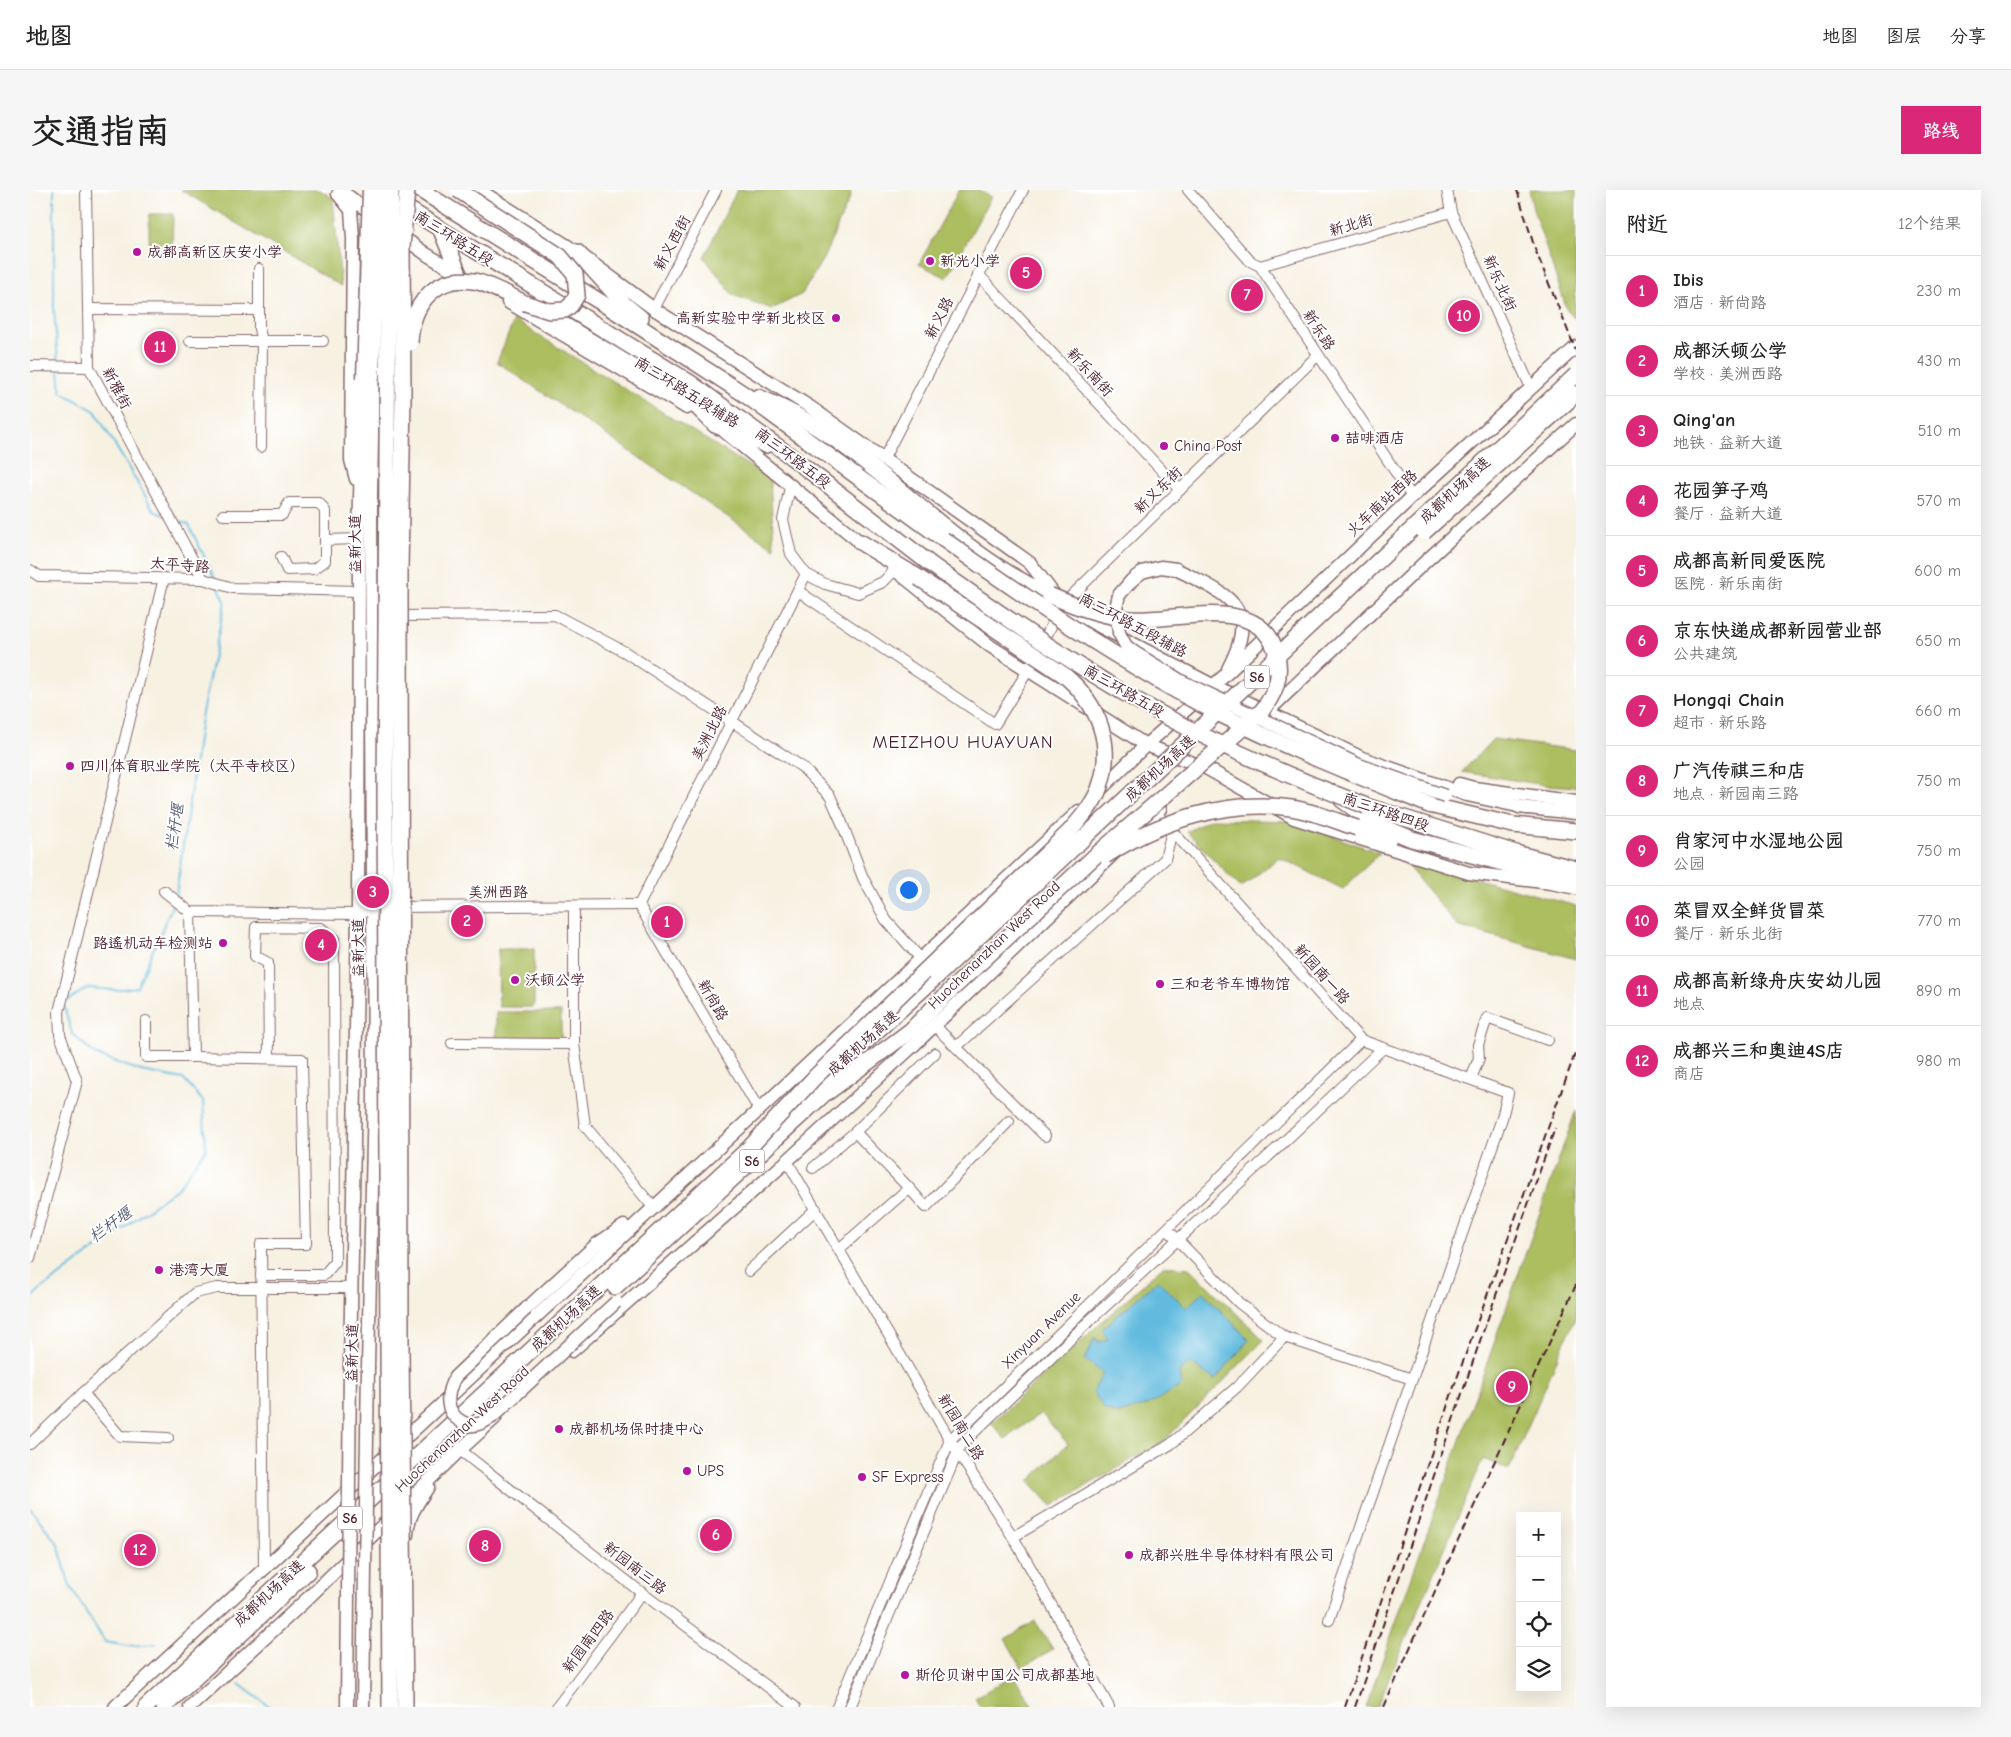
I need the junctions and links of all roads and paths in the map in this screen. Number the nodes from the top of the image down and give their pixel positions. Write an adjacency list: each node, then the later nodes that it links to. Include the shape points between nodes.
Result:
1 (86, 190): 24 (street, 新雅街)
2 (335, 190): 48 (main road, via 351,210 351,460)
3 (340, 190): 18 (main road, 南三环路五段辅路)
4 (369, 190): 36 (main road, 益新大道, bridge)
5 (378, 190): 16 (highway, 南三环路五段); 36 (main road, 益新大道, bridge)
6 (390, 190): 148 (highway, bridge, via 385,792)
7 (407, 190): 40 (highway, bridge, via 401,256)
8 (420, 190): 32 (highway, 南三环路五段)
9 (458, 190): 23 (highway, bridge, via 560,256 576,274 577,295 565,310 549,311)
10 (479, 190): 17 (main road, 南三环路五段辅路)
11 (716, 190): 25 (street, 新义西街)
12 (1188, 190): 19 (street, 新乐路, via 1250,261)
13 (1447, 190): 15 (street, 新乐北街)
14 (1019, 192): 22 (street, 新义路)
15 (1451, 212): 19 (street, 新北街); 38 (street, 新乐北街)
16 (441, 230): 21 (highway); 44 (highway, 南三环路五段, via 692,384)
17 (577, 252): 25 (main road, 南三环路五段辅路); 32 (highway, via 624,304)
18 (426, 254): 21 (main road, 南三环路五段辅路); 48 (main road, via 407,252 393,260 386,267 382,280 378,484)
19 (1260, 266): 31 (street, 新乐路)
20 (259, 268): 26 (street)
21 (459, 274): 42 (main road, 南三环路五段辅路)
22 (978, 274): 45 (street, 新义路); 47 (street, 新乐南街)
23 (525, 303): 40 (highway, bridge, via 472,281 450,282 430,293 417,310 411,327 409,374); 42 (highway, bridge, via 676,393)
24 (89, 308): 26 (street); 34 (street, 新雅街)
25 (654, 309): 45 (main road, 南三环路五段辅路, via 810,407)
26 (259, 310): 28 (street)
27 (190, 340): 28 (street)
28 (262, 341): 29 (street); 43 (street)
29 (323, 341)
30 (1576, 347): 38 (main road, 火车南站西路)
31 (1318, 355): 47 (street, 新义东街); 49 (street, 新乐路)
32 (698, 364): 37 (highway, 南三环路五段)
33 (30, 366): 34 (street)
34 (89, 367): 59 (street, 新雅街)
35 (1576, 375): 113 (highway, 成都机场高速 / S6, bridge, via 1101,823)
36 (368, 378): 48 (main road, 益新大道)
37 (735, 388): 67 (highway, 南三环路五段, bridge, via 1011,587 1162,683); 83 (highway, bridge, via 797,415 828,433 968,546 1028,586 1077,607 1129,619 1227,615 1255,625 1272,642 1280,674 1270,700 1261,712)
38 (1531, 388): 49 (main road, 火车南站西路)
39 (1576, 394): 108 (highway, 成都机场高速 / S6, bridge, via 1400,554 1170,773)
40 (403, 396): 149 (highway, bridge, via 400,609 401,1351)
41 (1576, 424): 66 (main road)
42 (715, 425): 44 (highway); 46 (main road, 南三环路五段辅路)
43 (261, 447)
44 (784, 452): 69 (highway, 南三环路五段, bridge, via 1002,615 1139,702)
45 (883, 460): 62 (main road, 南三环路五段辅路, via 1030,563)
46 (790, 486): 53 (main road, 南三环路五段辅路); 57 (street, via 783,520 791,554)
47 (1180, 490): 62 (street, 新义东街)
48 (366, 495): 51 (main road, 益新大道); 63 (main road, 益新大道)
49 (1412, 497): 65 (main road, 火车南站西路)
50 (224, 515): 52 (street, via 282,515 289,504 319,504 325,511)
51 (359, 539): 52 (street); 60 (main road, 益新大道)
52 (325, 540): 54 (street, via 325,561 314,569 287,570)
53 (860, 542): 56 (main road, 南三环路五段辅路); 113 (highway, bridge, via 1073,682 1097,714 1104,734 1104,764 1099,789 1090,807 1070,831 815,1077)
54 (281, 557)
55 (30, 570): 58 (street, 太平寺路, via 39,576)
56 (895, 570): 57 (street, via 884,582 858,593 826,584); 64 (main road, 南三环路五段辅路, via 990,646)
57 (806, 574): 61 (street, 美洲北路)
58 (164, 578): 59 (street, 太平寺路); 123 (street, via 59,1012 60,1035 77,1081)
59 (207, 580): 60 (street, 太平寺路, via 234,588)
60 (359, 591): 94 (main road, 益新大道)
61 (798, 591): 64 (street, 新义东街, via 995,724); 68 (street, 美洲北路)
62 (1062, 605): 64 (street, 新义东街); 65 (main road, 南三环路五段辅路)
63 (372, 616): 68 (street, via 555,615 625,652); 92 (main road, 益新大道)
64 (1028, 669): 70 (main road, 南三环路五段辅路)
65 (1218, 682): 66 (main road, 南三环路五段辅路); 70 (main road, 火车南站西路); 74 (main road, bridge, via 1239,646 1242,632 1241,619 1227,597 1176,569 1142,572 1119,596 1116,608 1119,633 1135,654 1181,681 1359,765 1445,796)
66 (1267, 712): 71 (main road, 南三环路五段辅路); 72 (main road, Huochenanzhan West Road / S6)
67 (1222, 715): 78 (highway, 南三环路四段, bridge, via 1303,754 1429,805)
68 (731, 723): 90 (street, 美洲北路); 95 (street, via 802,768 830,796 863,878 886,920)
69 (1203, 735): 75 (highway, 南三环路四段, bridge)
70 (1146, 745): 72 (main road, 南三环路五段辅路); 95 (main road, 火车南站西路)
71 (1379, 764): 73 (main road, via 1474,788); 74 (main road, via 1467,795)
72 (1206, 768): 76 (main road, Huochenanzhan West Road / S6); 84 (main road, 南三环路五段辅路, via 1294,818 1469,873)
73 (1576, 802)
74 (1528, 808): 77 (main road)
75 (1362, 809): 82 (highway, 南三环路四段); 85 (highway, via 1376,824 1412,839)
76 (1156, 813): 80 (street, 新园南一路); 97 (main road, Huochenanzhan West Road / S6)
77 (1576, 813)
78 (1468, 814): 79 (highway, 南三环路四段); 81 (highway, 南三环路四段, via 1513,826)
79 (1576, 822)
80 (1172, 831): 98 (street, 新园南一路); 102 (street, via 1165,859)
81 (1576, 832)
82 (1576, 869)
83 (1077, 874): 86 (highway, bridge, via 1114,850 1160,828 1209,812 1266,806 1292,808 1442,855); 108 (highway, bridge, via 910,1031)
84 (1495, 877): 86 (main road); 89 (main road)
85 (1576, 879)
86 (1551, 883): 87 (main road)
87 (1576, 888)
88 (164, 891): 93 (street)
89 (1576, 896)
90 (638, 905): 91 (street, 美洲西路); 109 (street, 新尚路)
91 (574, 906): 92 (street, 美洲西路); 101 (street)
92 (374, 908): 94 (street, 美洲西路); 147 (main road, 益新大道, bridge, via 374,1096)
93 (190, 912): 94 (street); 105 (street)
94 (358, 914): 126 (main road, 益新大道)
95 (921, 959): 109 (main road, 火车南站西路)
96 (146, 1021): 105 (street, via 146,1057)
97 (934, 1025): 102 (street); 114 (main road, Huochenanzhan West Road / S6)
98 (1362, 1040): 103 (street, 新园南一路); 119 (street, Xinyuan Avenue)
99 (1548, 1040): 107 (street, via 1487,1018 1478,1045 1480,1058)
100 (452, 1043): 101 (street)
101 (574, 1044): 117 (street, via 585,1126)
102 (956, 1047): 112 (street)
103 (1382, 1049): 107 (street, 新园南一路); 121 (street, Xinyuan Avenue)
104 (935, 1052): 111 (street)
105 (193, 1057): 106 (street)
106 (269, 1058): 125 (street, via 302,1059 306,1244 261,1244); 125 (street, via 268,963 255,956 256,927 321,928 334,939 335,1262 324,1275)
107 (1471, 1079): 130 (street, 新园南一路, via 1508,1093 1499,1128)
108 (817, 1100): 128 (highway, 成都机场高速 / S6)
109 (760, 1110): 117 (main road, 火车南站西路)
110 (1009, 1121): 116 (street, via 926,1207)
111 (855, 1132): 115 (street); 116 (street)
112 (1044, 1136)
113 (751, 1146): 128 (highway, 成都机场高速 / S6)
114 (787, 1161): 118 (street, 新园南二路); 120 (main road, Huochenanzhan West Road / S6)
115 (813, 1168)
116 (910, 1188): 122 (street)
117 (653, 1207): 120 (main road, bridge, via 597,1244 455,1377 448,1398 451,1413 465,1424 477,1425 492,1417 669,1256); 139 (main road)
118 (816, 1209): 122 (street, 新园南二路); 124 (street)
119 (1167, 1229): 121 (street); 133 (street, Xinyuan Avenue)
120 (700, 1238): 135 (main road, Huochenanzhan West Road / S6)
121 (1178, 1240): 129 (street, via 1239,1303); 136 (street, Xinyuan Avenue, via 1086,1324 960,1446)
122 (839, 1249): 133 (street, 新园南二路)
123 (30, 1258)
124 (749, 1271)
125 (261, 1275): 127 (street)
126 (352, 1288): 127 (street); 146 (main road, 益新大道, bridge)
127 (262, 1289): 131 (street, via 217,1288 195,1293); 139 (street)
128 (556, 1333): 143 (highway, 成都机场高速 / S6); 144 (highway, 成都机场高速 / S6)
129 (1284, 1337): 130 (street); 138 (street, via 1237,1387 1171,1444)
130 (1412, 1379): 141 (street)
131 (83, 1393): 132 (street, via 120,1436); 134 (street)
132 (168, 1438)
133 (950, 1440): 136 (street, 新园南二路); 153 (street, Xinyuan Avenue)
134 (30, 1444)
135 (460, 1450): 137 (main road, Huochenanzhan West Road / S6); 140 (street, 新园南三路)
136 (958, 1452): 138 (street, 新园南二路); 154 (street, Xinyuan Avenue)
137 (438, 1470): 145 (main road, Huochenanzhan West Road / S6, via 307,1599); 150 (main road, via 407,1528)
138 (1013, 1537): 155 (street, 新园南二路)
139 (264, 1570): 142 (main road)
140 (642, 1594): 151 (street, 新园南四路); 152 (street, 新园南三路)
141 (1329, 1620)
142 (115, 1707)
143 (146, 1707)
144 (164, 1707)
145 (190, 1707)
146 (347, 1707)
147 (363, 1707)
148 (390, 1707)
149 (405, 1707)
150 (411, 1707)
151 (557, 1707)
152 (795, 1707)
153 (837, 1707)
154 (850, 1707)
155 (1110, 1707)

